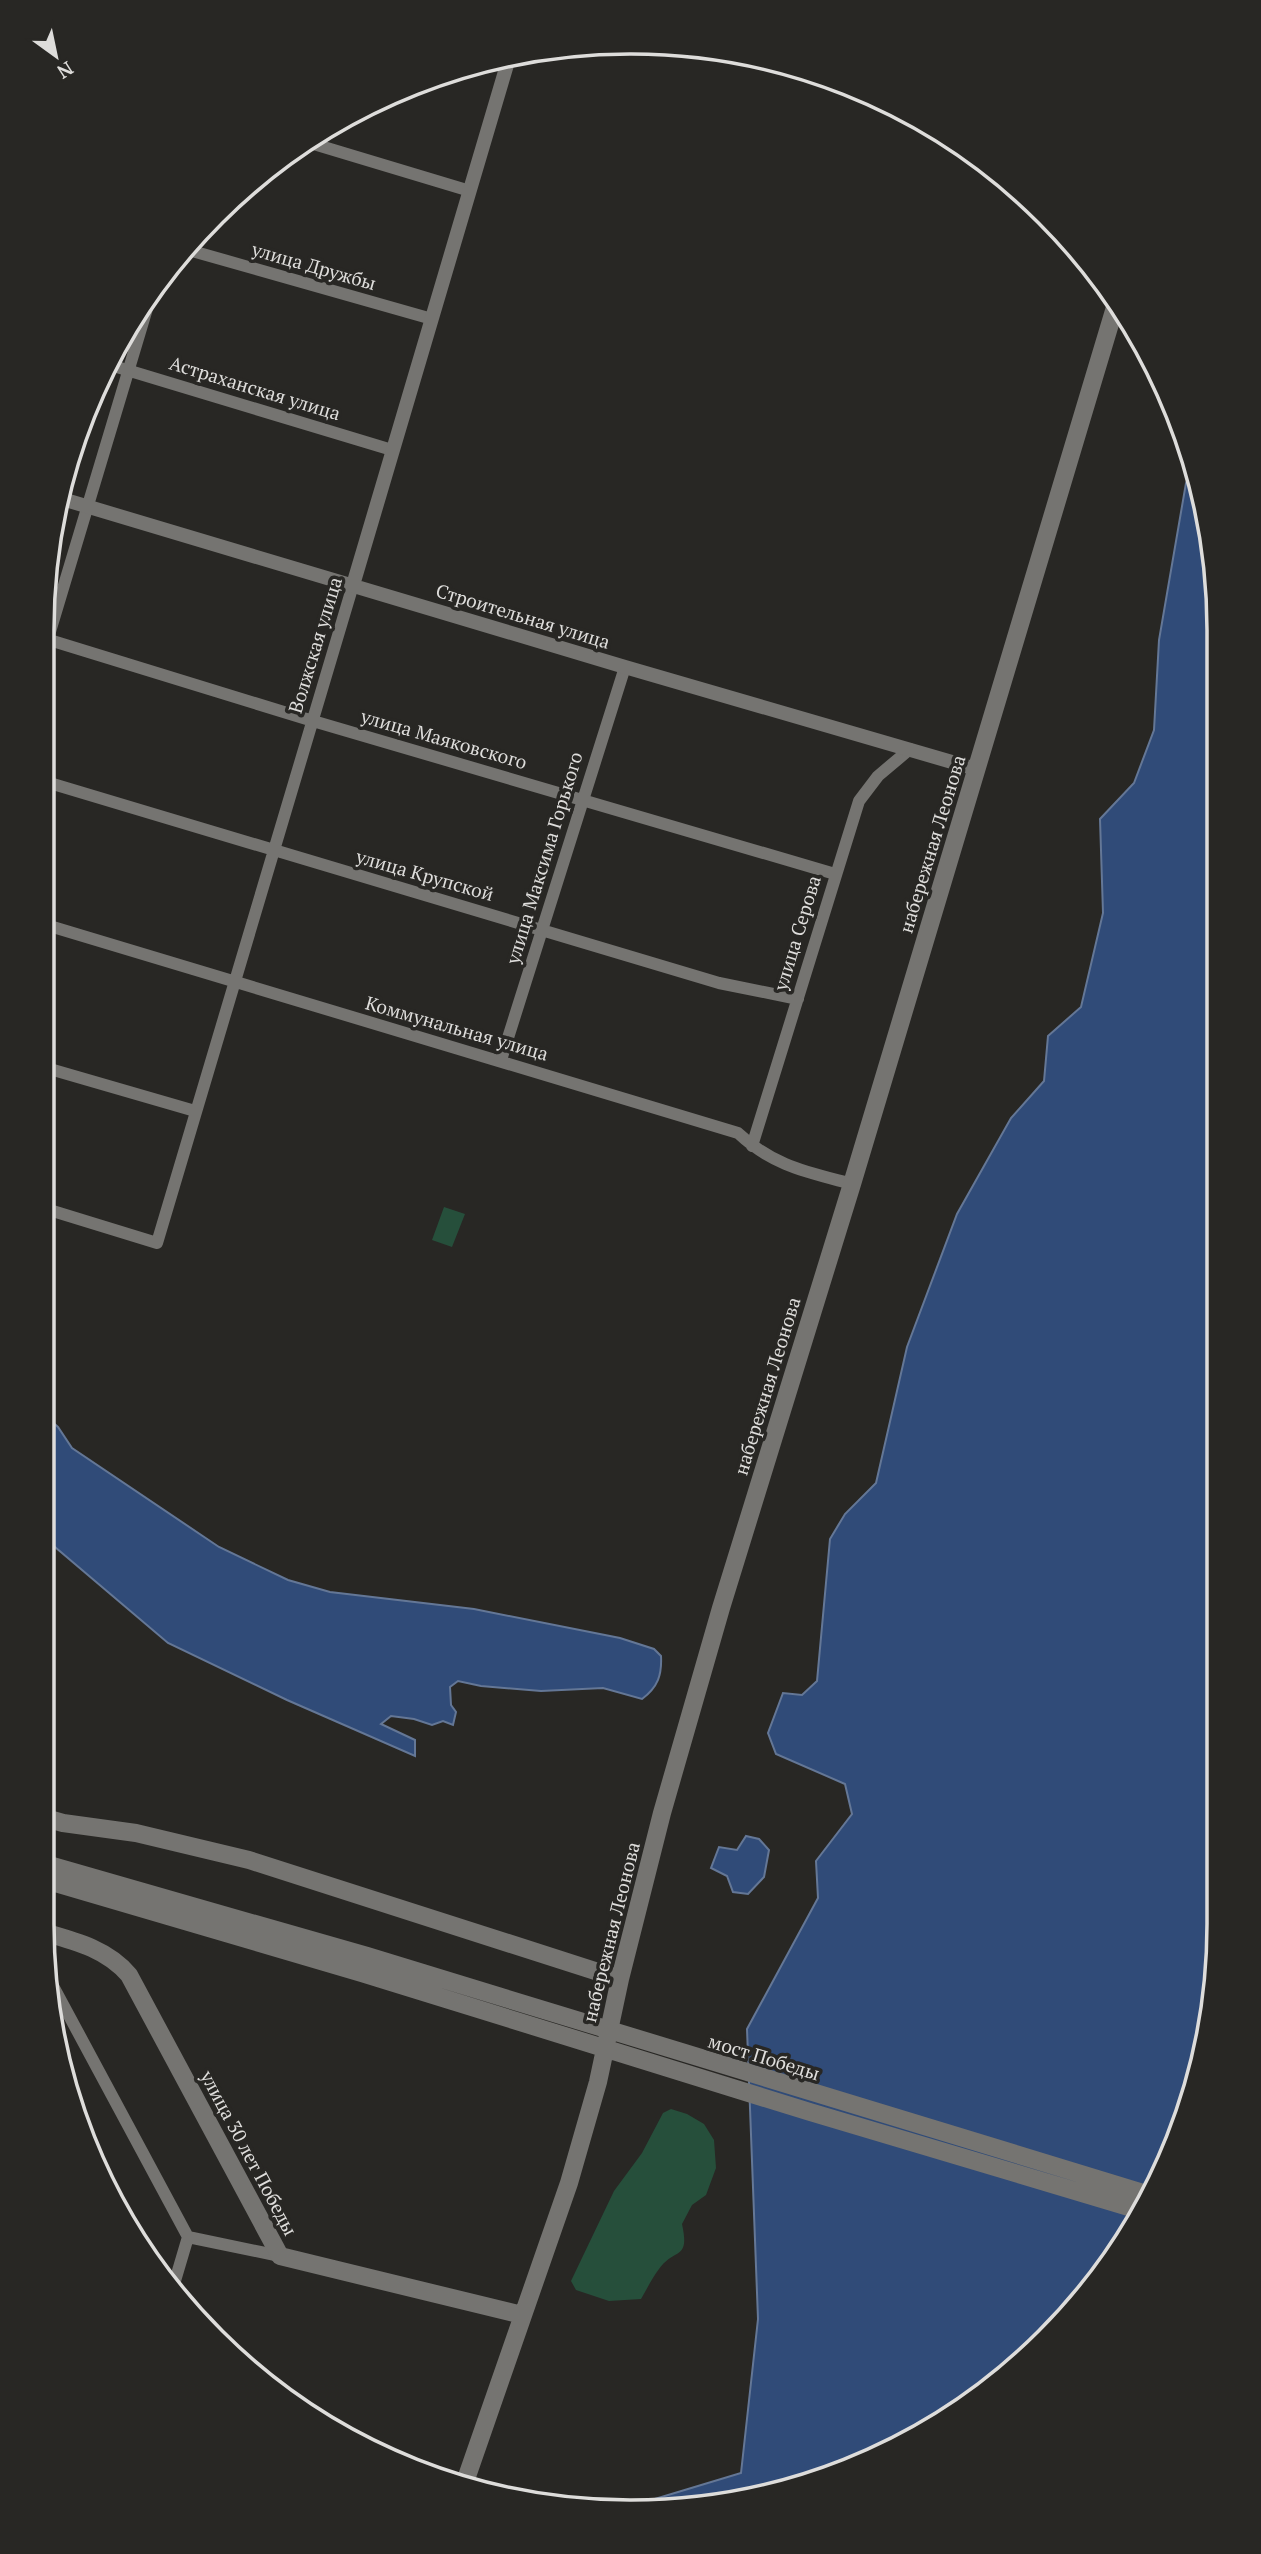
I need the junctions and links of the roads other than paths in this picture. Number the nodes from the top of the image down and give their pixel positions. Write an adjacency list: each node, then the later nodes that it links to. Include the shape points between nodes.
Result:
1 (504, 68): 3 (street, Волжская улица)
2 (319, 146): 3 (street)
3 (470, 191): 6 (street, Волжская улица)
4 (196, 252): 6 (street, улица Дружбы)
5 (1113, 315): 19 (main road, набережная Леонова)
6 (432, 319): 10 (street, Волжская улица)
7 (141, 326): 9 (street)
8 (118, 367): 9 (street, Астраханская улица)
9 (127, 370): 10 (street, Астраханская улица); 12 (street)
10 (392, 450): 13 (street, Волжская улица)
11 (69, 501): 12 (street, Строительная улица)
12 (86, 507): 13 (street, Строительная улица); 14 (street)
13 (353, 586): 16 (street, Строительная улица); 17 (street, Волжская улица)
14 (55, 611)
15 (54, 641): 17 (street, улица Маяковского)
16 (625, 667): 18 (street, Строительная улица); 21 (street, улица Максима Горького)
17 (313, 722): 21 (street, улица Маяковского); 22 (street, Волжская улица)
18 (910, 749): 19 (street, Строительная улица); 23 (street, улица Серова, via 878,776 859,801)
19 (976, 769): 32 (main road, набережная Леонова)
20 (54, 784): 22 (street, улица Крупской)
21 (582, 799): 23 (street, улица Маяковского); 25 (street, улица Максима Горького)
22 (274, 850): 25 (street, улица Крупской); 26 (street, Волжская улица)
23 (835, 874): 27 (street, улица Серова)
24 (54, 927): 26 (street, Коммунальная улица)
25 (541, 929): 27 (street, улица Крупской, via 719,983); 28 (street, улица Максима Горького)
26 (234, 983): 28 (street, Коммунальная улица); 30 (street, Волжская улица)
27 (798, 999): 31 (street, улица Серова)
28 (501, 1060): 31 (street, Коммунальная улица, via 738,1133)
29 (54, 1070): 30 (street)
30 (195, 1111): 33 (street, Волжская улица, via 157,1243)
31 (752, 1146): 32 (street, Коммунальная улица, via 784,1166)
32 (852, 1184): 39 (main road, набережная Леонова, via 717,1621)
33 (54, 1211)
34 (54, 1820): 39 (main road, via 136,1833 249,1860)
35 (54, 1867): 38 (main road)
36 (54, 1883): 38 (main road)
37 (54, 1936): 44 (main road, улица 30 лет Победы, via 103,1952 129,1975)
38 (364, 1964): 41 (main road, мост Победы); 42 (main road, via 810,2112)
39 (620, 1979): 46 (main road, набережная Леонова, via 569,2183)
40 (59, 1995): 43 (street)
41 (1140, 2192)
42 (1132, 2208)
43 (188, 2237): 44 (street); 45 (street)
44 (280, 2256): 46 (main road, улица 30 лет Победы)
45 (176, 2278)
46 (522, 2315): 47 (main road, набережная Леонова)
47 (467, 2476)

